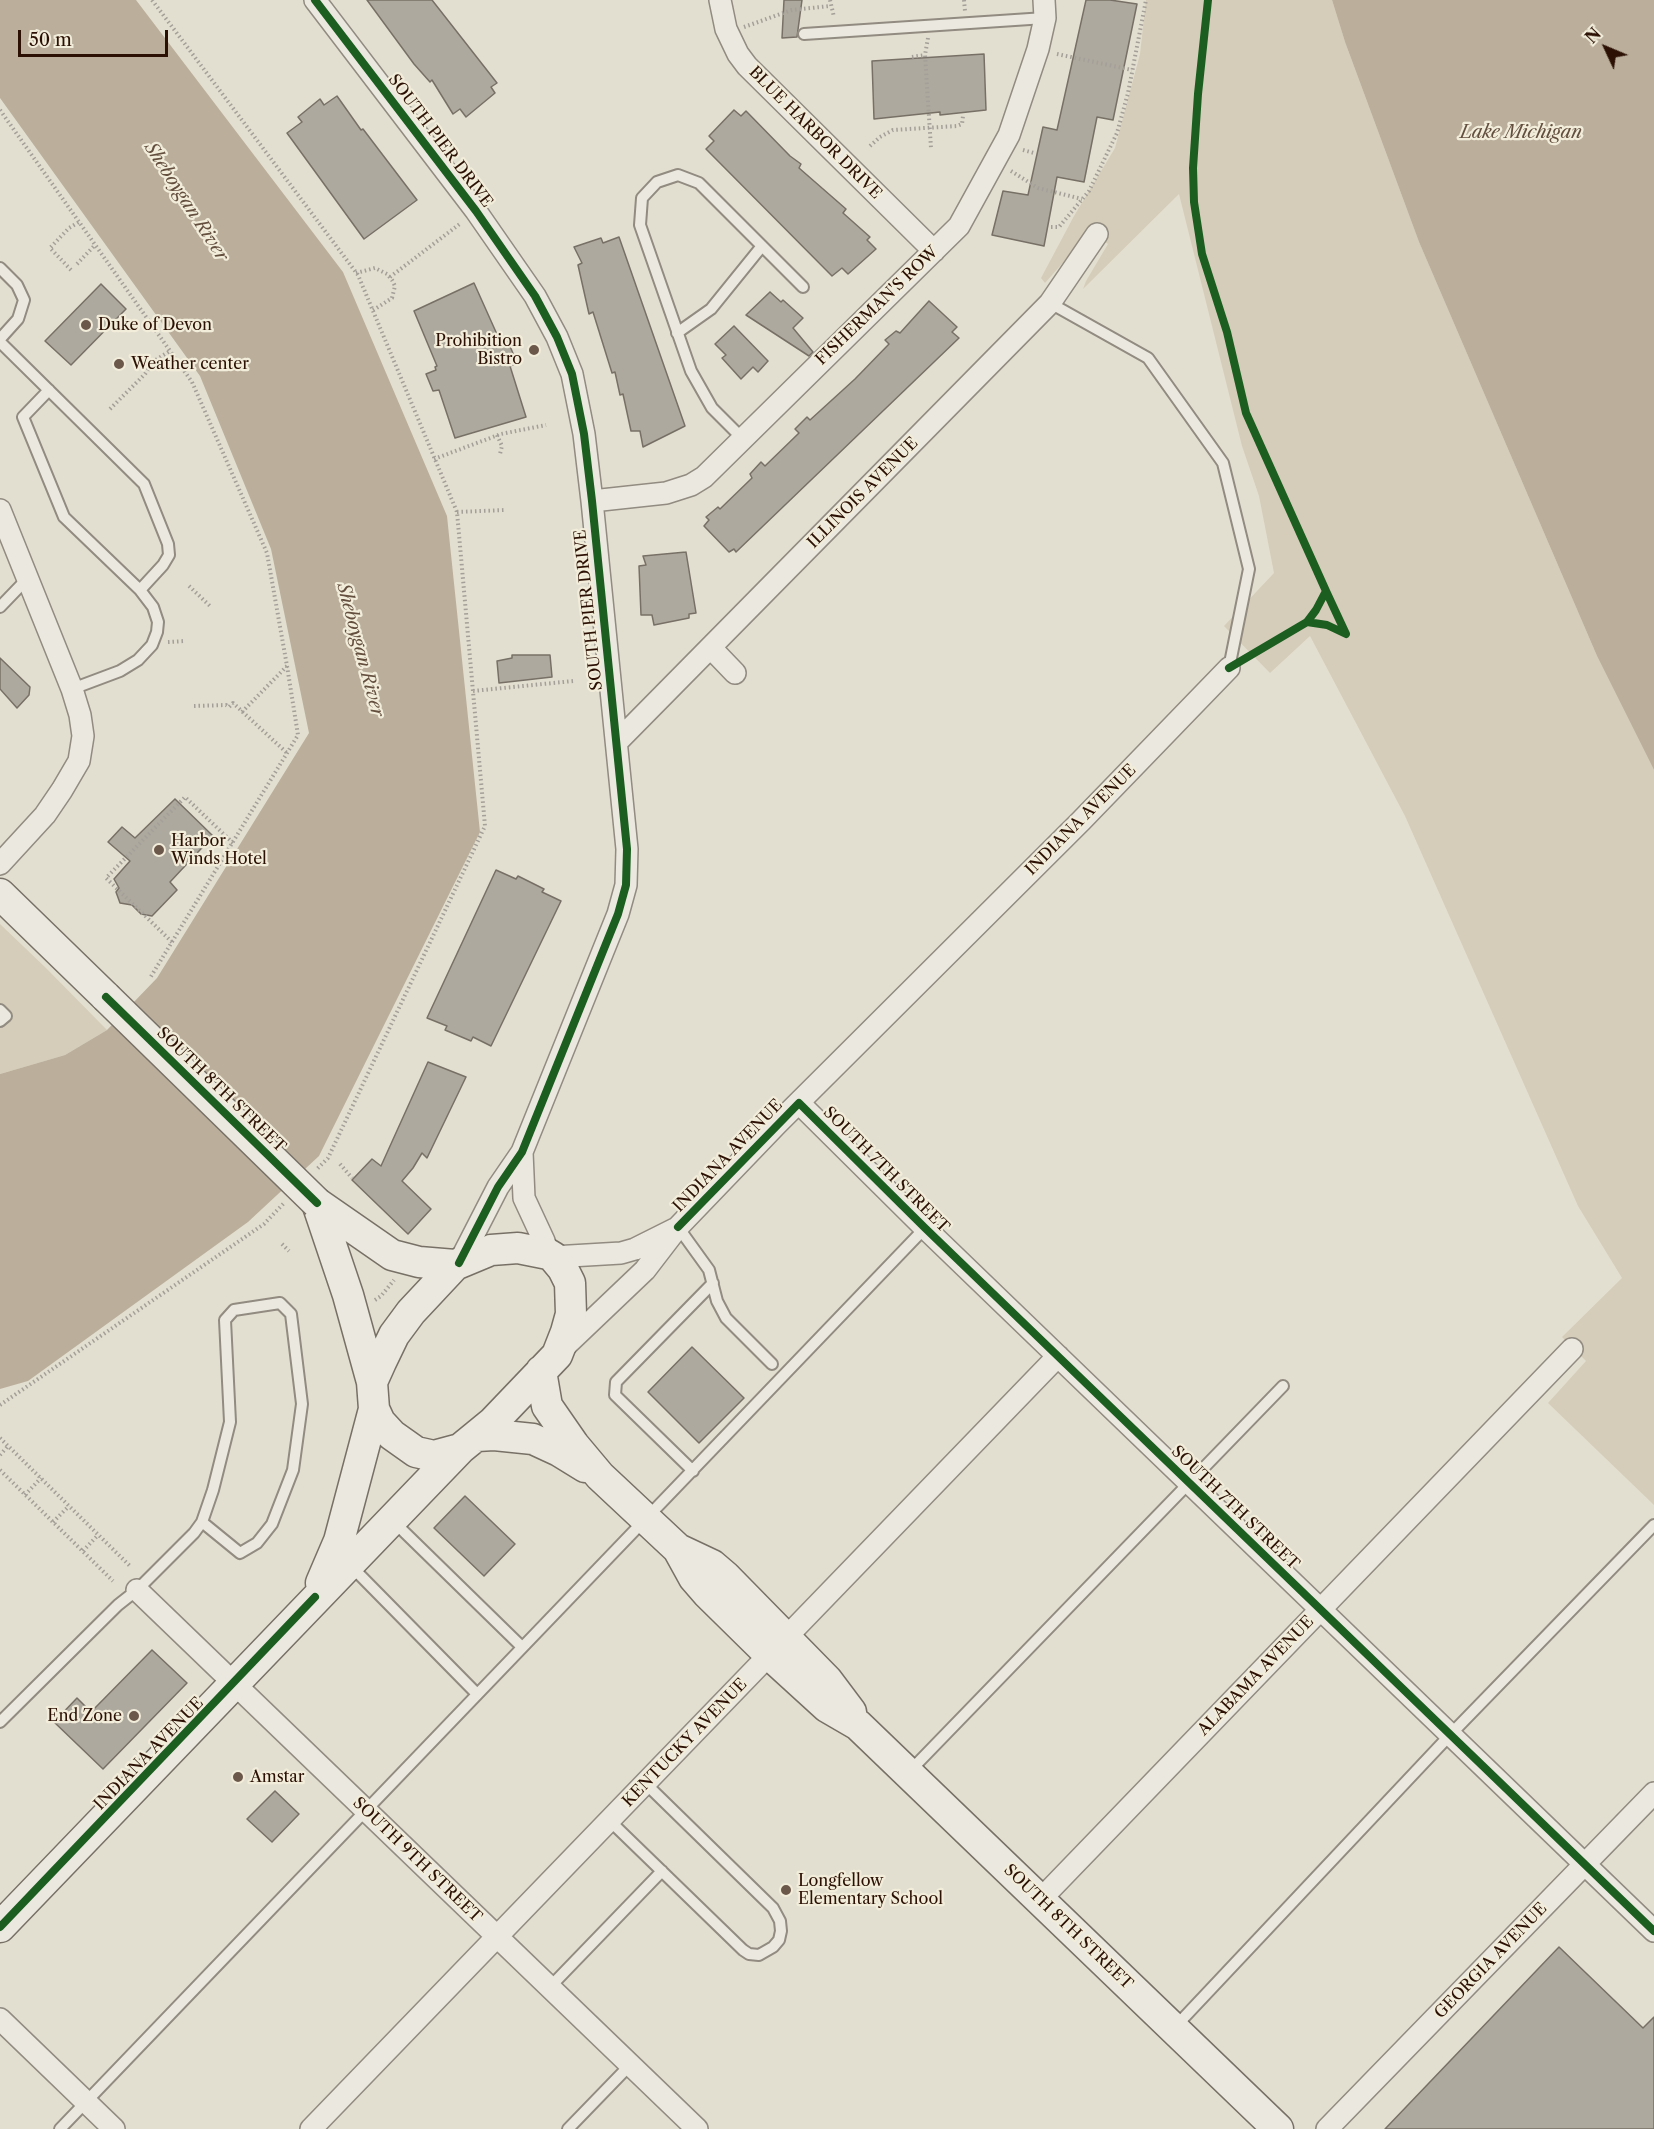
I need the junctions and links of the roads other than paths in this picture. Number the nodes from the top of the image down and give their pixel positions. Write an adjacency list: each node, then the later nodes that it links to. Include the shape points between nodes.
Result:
1 (315, 0): 15 (street, SOUTH PIER DRIVE, via 476,211 535,296 572,374)
2 (720, 0): 7 (street, BLUE HARBOR DRIVE, via 728,34 747,66)
3 (1045, 9): 4 (lane, via 927,26); 7 (street, FISHERMAN'S ROW, via 1038,49 1009,135 959,226)
4 (804, 34)
5 (1097, 234): 10 (street, ILLINOIS AVENUE)
6 (762, 246): 9 (lane); 11 (lane, via 711,309); 11 (lane, via 699,183 678,176 657,182 642,198 640,225)
7 (934, 251): 14 (street, FISHERMAN'S ROW)
8 (0, 268): 12 (lane, via 21,292 24,303 18,319)
9 (803, 287)
10 (1050, 303): 20 (street, ILLINOIS AVENUE); 21 (lane, via 1148,358 1223,463 1249,569)
11 (677, 333): 14 (lane, via 691,371 712,408)
12 (0, 340): 13 (lane)
13 (49, 390): 18 (lane, via 23,417 64,517); 18 (lane, via 144,484 170,555)
14 (743, 440): 15 (street, FISHERMAN'S ROW, via 691,485 662,493)
15 (592, 501): 24 (street, SOUTH PIER DRIVE)
16 (0, 510): 17 (street)
17 (26, 580): 19 (lane); 23 (street)
18 (140, 590): 23 (lane, via 157,617 152,645 125,669)
19 (0, 607)
20 (711, 648): 22 (street); 24 (street, ILLINOIS AVENUE)
21 (1229, 668): 29 (street, INDIANA AVENUE, via 1082,821)
22 (735, 673)
23 (72, 689): 25 (street, via 82,725 79,760 51,807)
24 (617, 742): 30 (street, SOUTH PIER DRIVE, via 627,849 626,885 618,914)
25 (0, 864)
26 (0, 894): 31 (main road, SOUTH 8TH STREET, bridge)
27 (0, 1011): 28 (lane, via 6,1016)
28 (0, 1021)
29 (799, 1103): 32 (street, INDIANA AVENUE); 33 (street, SOUTH 7TH STREET)
30 (522, 1152): 34 (street, SOUTH PIER DRIVE, via 524,1198); 35 (street, SOUTH PIER DRIVE, via 498,1187)
31 (314, 1188): 35 (main road, SOUTH 8TH STREET, via 392,1255 419,1262); 42 (main road, SOUTH 8TH STREET, via 348,1295)
32 (678, 1227): 34 (street, INDIANA AVENUE, via 621,1253); 36 (lane); 39 (street, INDIANA AVENUE, via 645,1270)
33 (925, 1228): 38 (street, SOUTH 7TH STREET); 44 (lane)
34 (551, 1256): 35 (main road, via 518,1248 490,1250); 39 (main road, via 567,1275 572,1294 569,1323)
35 (457, 1264): 42 (main road, via 394,1335)
36 (713, 1283): 40 (lane, via 726,1318); 44 (lane, via 616,1382 615,1395)
37 (1572, 1349): 54 (street, ALABAMA AVENUE)
38 (1058, 1356): 46 (street, SOUTH 7TH STREET); 55 (street, KENTUCKY AVENUE)
39 (549, 1363): 43 (main road); 45 (main road, SOUTH 8TH STREET, via 547,1406)
40 (772, 1364)
41 (1283, 1386): 46 (lane)
42 (373, 1396): 43 (main road, via 380,1422 416,1452 434,1456); 53 (main road, INDIANA AVENUE, via 339,1541)
43 (468, 1443): 45 (main road, SOUTH 8TH STREET, via 494,1435 533,1439); 47 (main road, INDIANA AVENUE)
44 (693, 1471): 48 (lane)
45 (600, 1476): 48 (main road, SOUTH 8TH STREET)
46 (1189, 1482): 54 (street, SOUTH 7TH STREET); 61 (lane)
47 (392, 1519): 51 (main road, INDIANA AVENUE); 56 (lane)
48 (647, 1520): 55 (main road, SOUTH 8TH STREET, via 678,1549 712,1564); 56 (lane)
49 (202, 1522): 49 (lane, via 240,1553 257,1543 272,1524 293,1470 302,1404 291,1314 280,1303 234,1310 225,1320 230,1422); 52 (lane)
50 (1654, 1525): 60 (lane)
51 (349, 1563): 53 (main road, INDIANA AVENUE); 58 (lane)
52 (137, 1590): 57 (street, SOUTH 9TH STREET); 59 (lane)
53 (315, 1597): 57 (main road, INDIANA AVENUE)
54 (1321, 1610): 60 (street, SOUTH 7TH STREET); 68 (street, ALABAMA AVENUE)
55 (778, 1646): 61 (main road, SOUTH 8TH STREET, via 842,1698 858,1725); 62 (street, KENTUCKY AVENUE)
56 (522, 1647): 58 (lane)
57 (235, 1684): 64 (street, SOUTH 9TH STREET); 69 (main road, INDIANA AVENUE)
58 (477, 1694): 64 (lane)
59 (0, 1722)
60 (1450, 1735): 66 (street, SOUTH 7TH STREET); 74 (lane)
61 (908, 1773): 68 (main road, SOUTH 8TH STREET)
62 (645, 1784): 65 (street, KENTUCKY AVENUE); 67 (lane, via 773,1908 781,1928 779,1940 763,1954 746,1952)
63 (1654, 1793): 66 (street, GEORGIA AVENUE)
64 (365, 1810): 71 (street, SOUTH 9TH STREET); 76 (lane)
65 (609, 1820): 67 (lane); 71 (street, KENTUCKY AVENUE)
66 (1585, 1864): 70 (street, SOUTH 7TH STREET); 83 (street, GEORGIA AVENUE)
67 (662, 1871): 72 (lane)
68 (1040, 1900): 74 (main road, SOUTH 8TH STREET)
69 (0, 1927)
70 (1654, 1931)
71 (497, 1936): 72 (street, SOUTH 9TH STREET); 79 (street, KENTUCKY AVENUE)
72 (550, 1987): 75 (street, SOUTH 9TH STREET)
73 (0, 2019): 76 (street)
74 (1173, 2028): 82 (main road, SOUTH 8TH STREET)
75 (630, 2065): 80 (lane); 81 (street, SOUTH 9TH STREET)
76 (86, 2102): 77 (lane); 78 (street)
77 (60, 2129)
78 (114, 2129)
79 (311, 2129)
80 (568, 2129)
81 (697, 2129)
82 (1278, 2129)
83 (1327, 2129)

